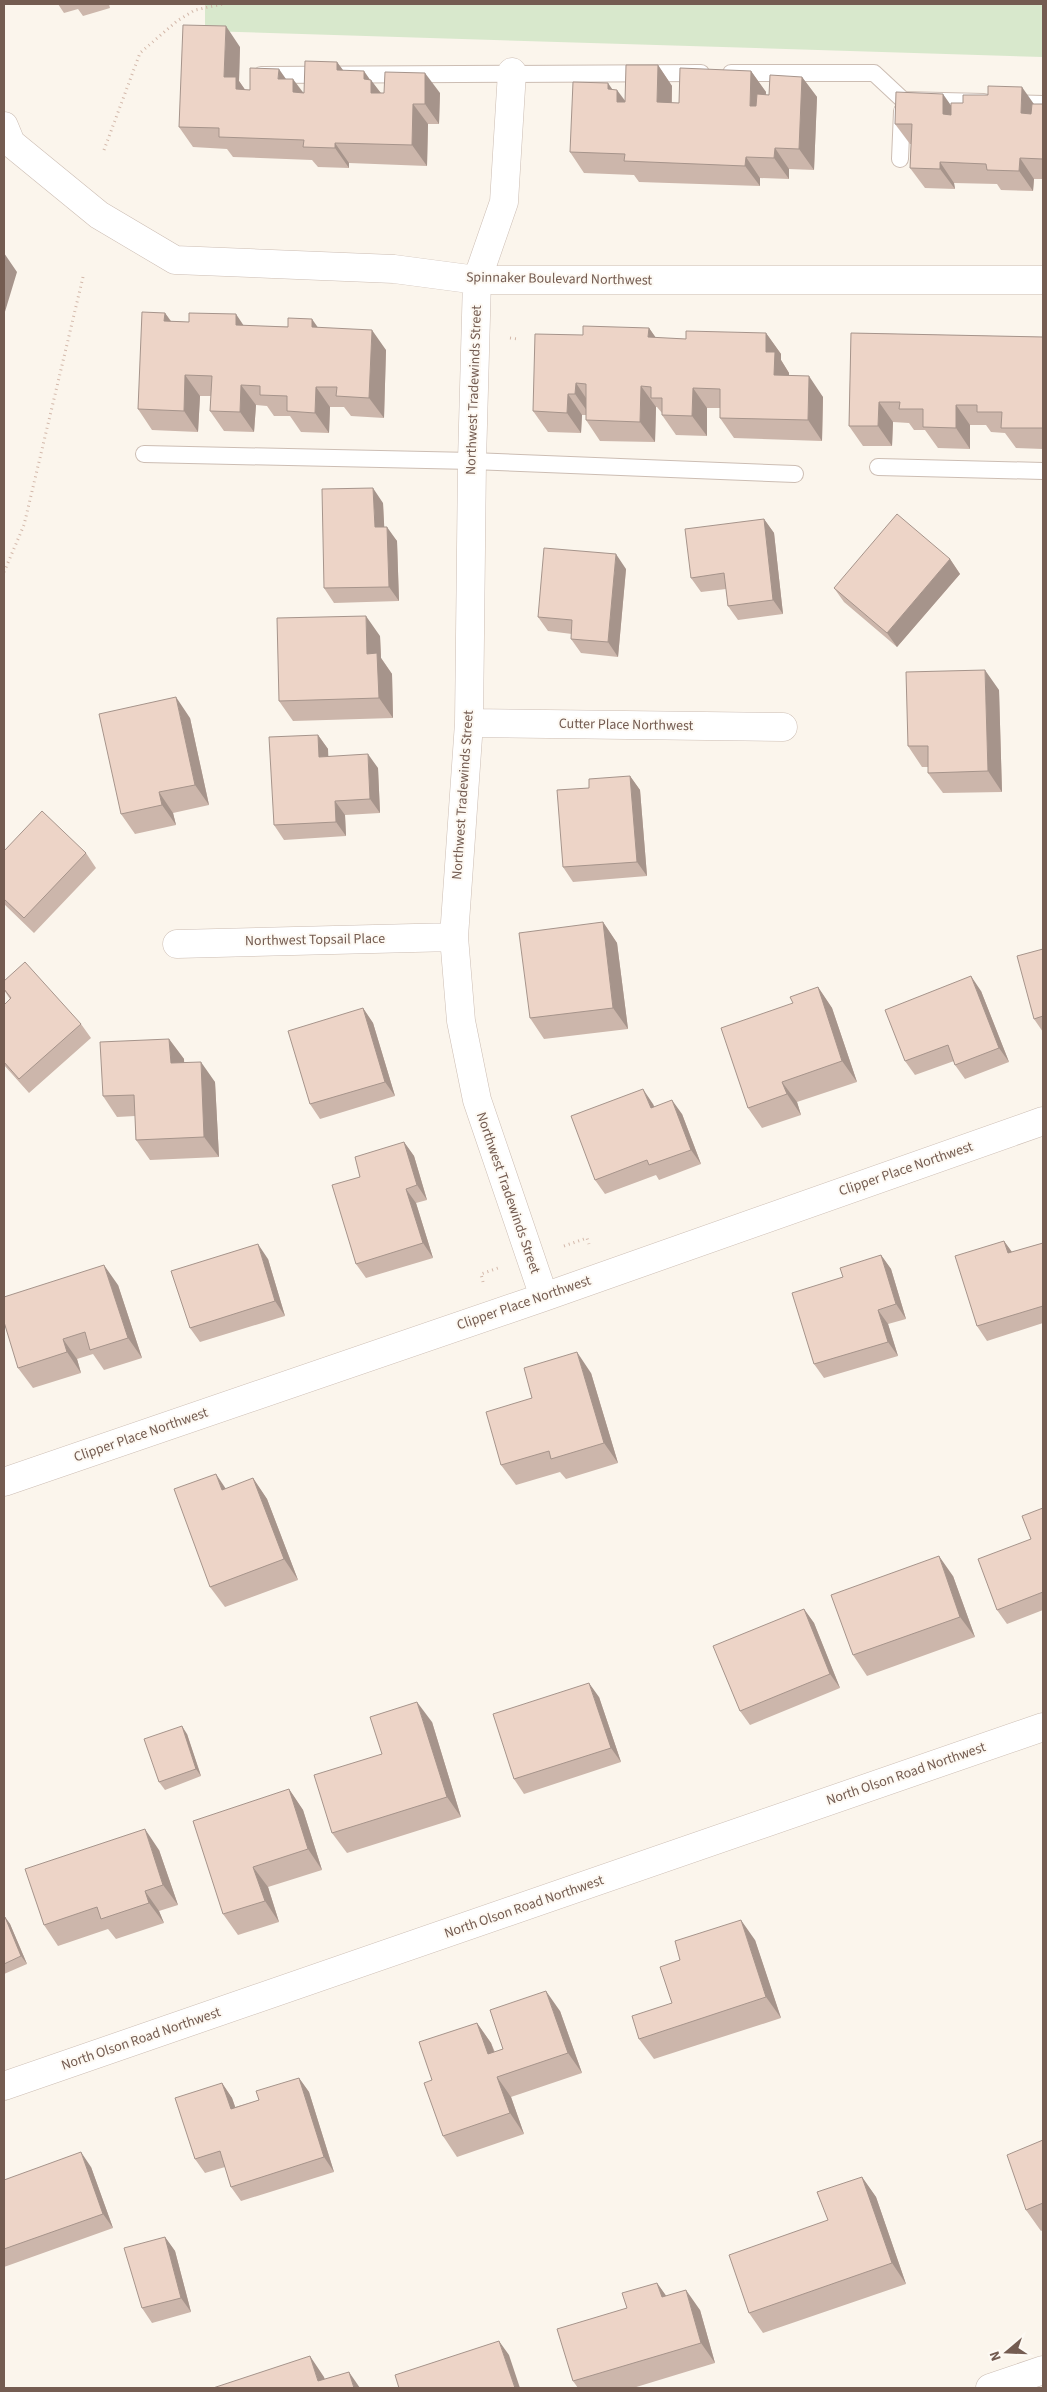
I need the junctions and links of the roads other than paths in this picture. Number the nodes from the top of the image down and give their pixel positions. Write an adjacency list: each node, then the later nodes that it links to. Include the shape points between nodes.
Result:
1 (512, 72): 2 (lane); 3 (lane, via 874,73); 7 (street, Northwest Tradewinds Street, via 504,202)
2 (251, 75)
3 (903, 100): 4 (lane); 6 (lane)
4 (1043, 104)
5 (4, 126): 7 (street, Spinnaker Boulevard Northwest, via 11,143 99,215 175,260 394,270)
6 (900, 159)
7 (477, 280): 8 (street, Spinnaker Boulevard Northwest); 10 (street, Northwest Tradewinds Street)
8 (1043, 280)
9 (144, 454): 10 (lane)
10 (472, 461): 13 (lane); 14 (street, Northwest Tradewinds Street)
11 (878, 467): 12 (lane)
12 (1043, 472)
13 (795, 474)
14 (469, 723): 15 (street, Cutter Place Northwest); 16 (street, Northwest Tradewinds Street)
15 (783, 727)
16 (454, 937): 17 (street, Northwest Topsail Place); 19 (street, Northwest Tradewinds Street, via 461,1022 477,1100)
17 (177, 944)
18 (1043, 1121): 19 (street, Clipper Place Northwest)
19 (544, 1297): 20 (street, Clipper Place Northwest)
20 (4, 1482)
21 (1043, 1727): 22 (street, North Olson Road Northwest)
22 (4, 2086)
23 (1043, 2370): 24 (street)
24 (990, 2388)

